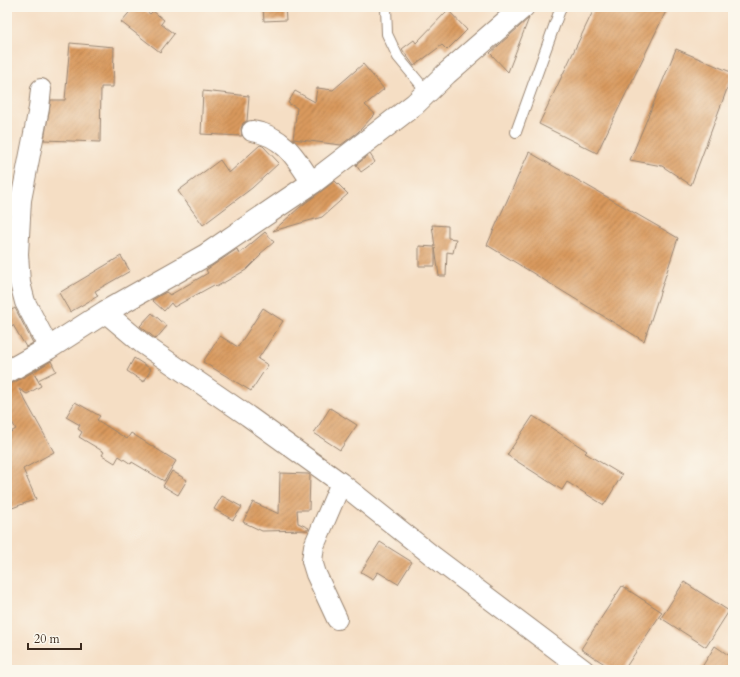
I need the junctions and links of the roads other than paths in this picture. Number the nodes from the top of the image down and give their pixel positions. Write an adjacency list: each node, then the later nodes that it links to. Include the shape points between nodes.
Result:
1 (386, 7): 5 (lane, via 387,34 398,57)
2 (523, 7): 5 (street)
3 (560, 7): 7 (lane)
4 (41, 89): 10 (street, via 22,200 18,254 20,283 25,302)
5 (427, 92): 8 (street)
6 (252, 131): 8 (street, via 276,139 288,149)
7 (516, 132)
8 (312, 183): 9 (street, via 206,255)
9 (105, 312): 10 (street); 12 (street, via 143,344)
10 (49, 348): 11 (street)
11 (7, 372)
12 (341, 483): 13 (street, via 314,546 312,561); 14 (street)
13 (338, 619)
14 (584, 670)

